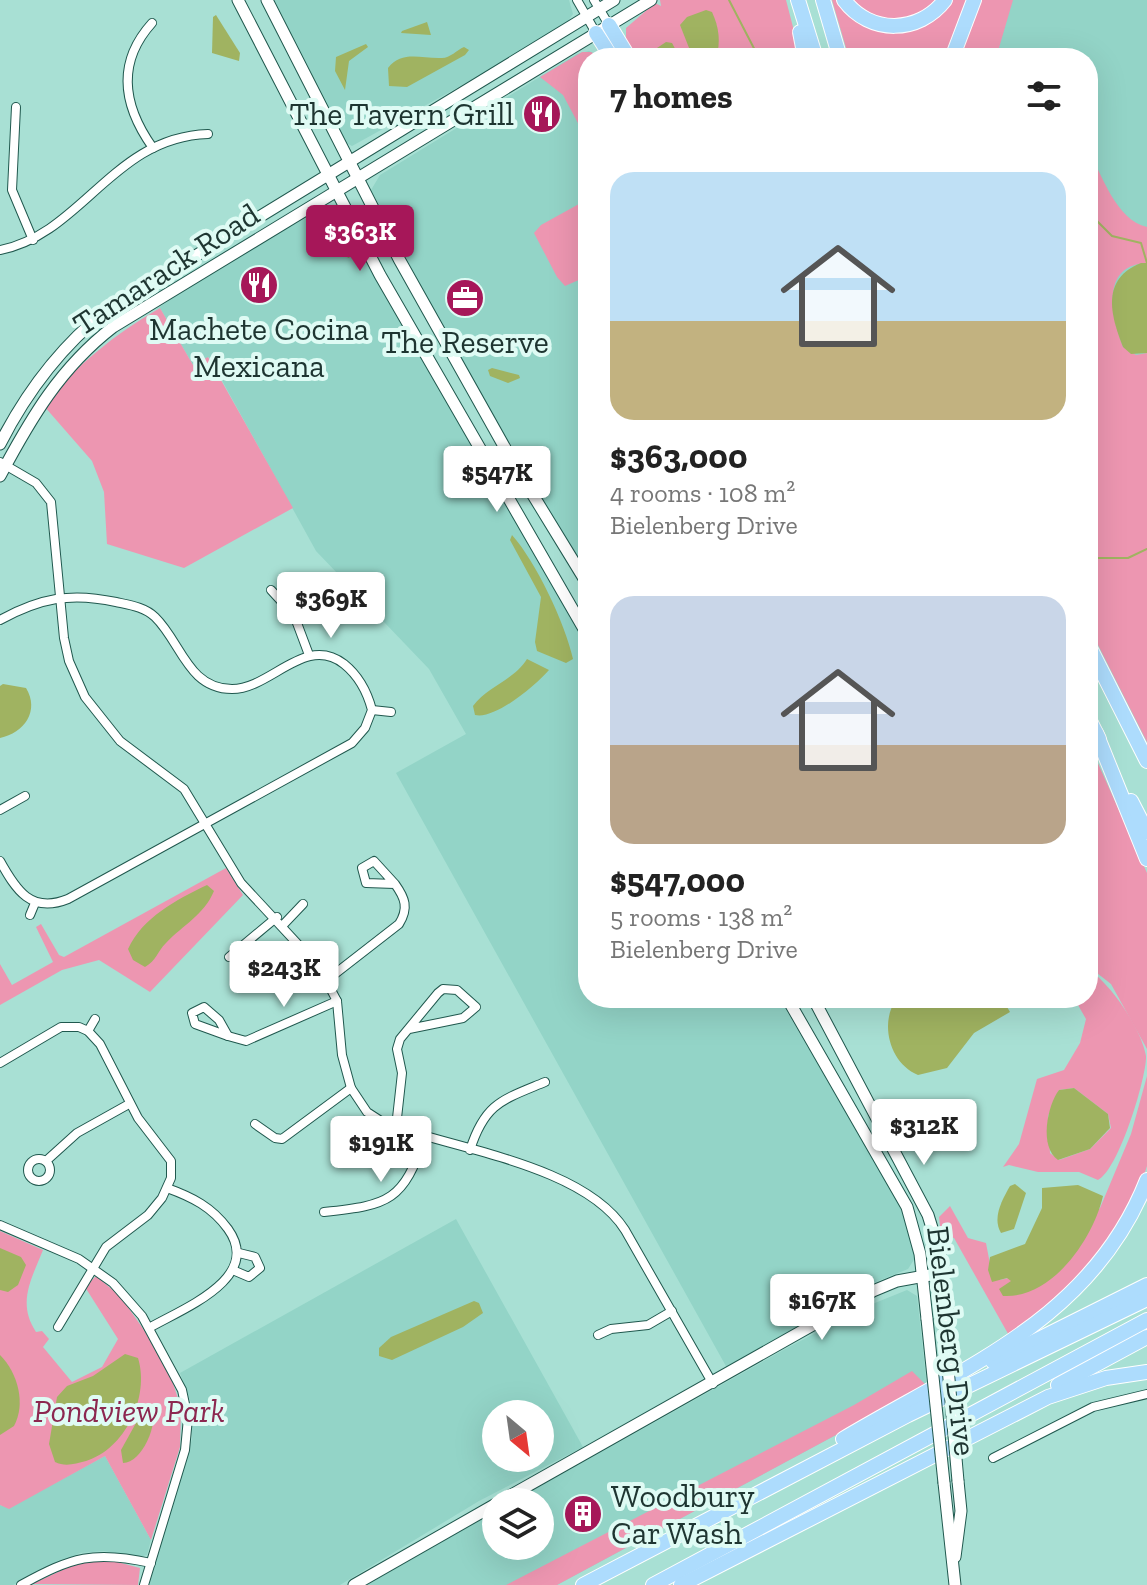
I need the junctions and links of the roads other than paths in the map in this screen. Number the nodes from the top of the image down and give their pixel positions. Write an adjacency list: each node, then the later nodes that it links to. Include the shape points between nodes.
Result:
1 (238, 0): 25 (street)
2 (267, 0): 24 (street)
3 (577, 0): 12 (street)
4 (614, 0): 11 (street, Tamarack Road)
5 (651, 0): 14 (street, Tamarack Road)
6 (796, 0): 17 (highway); 18 (highway)
7 (823, 0): 19 (highway)
8 (844, 0): 9 (highway, via 867,20 891,26 927,18)
9 (945, 0)
10 (974, 0): 20 (highway)
11 (597, 4): 12 (street, Tamarack Road); 14 (street)
12 (587, 17): 14 (street); 24 (street, Tamarack Road)
13 (152, 23): 23 (street, via 131,53 128,100)
14 (603, 29): 15 (highway); 16 (highway); 26 (street, Tamarack Road)
15 (609, 48)
16 (620, 48)
17 (803, 48)
18 (813, 48)
19 (837, 48)
20 (956, 48)
21 (16, 107): 28 (street, via 12,190)
22 (208, 134): 23 (street, via 174,136)
23 (153, 148): 28 (street, via 114,171)
24 (350, 161): 25 (street, Tamarack Road); 26 (street)
25 (330, 173): 27 (street); 30 (street, Tamarack Road, via 91,322 37,381)
26 (358, 178): 27 (street, Tamarack Road); 32 (street, via 514,464)
27 (338, 190): 31 (street, Tamarack Road, via 100,337 48,392); 35 (street, via 380,275)
28 (33, 240): 29 (street)
29 (0, 250)
30 (0, 444)
31 (2, 468): 34 (street, via 36,483 51,502)
32 (578, 569)
33 (271, 590): 37 (street, via 294,615)
34 (60, 597): 36 (street); 37 (street, via 96,598 146,611 156,617 197,676 223,688 253,684); 46 (street, via 69,661 94,712 120,741 184,789)
35 (578, 619)
36 (0, 620)
37 (309, 655): 39 (street, via 327,656 348,667 364,686)
38 (1098, 664): 43 (highway)
39 (372, 710): 40 (street); 46 (street, via 352,743)
40 (391, 712)
41 (1098, 737): 47 (highway)
42 (1098, 738): 48 (highway)
43 (1147, 761)
44 (25, 796): 45 (street)
45 (0, 810)
46 (207, 822): 51 (street, via 68,899); 54 (street, via 241,883)
47 (1147, 832)
48 (1147, 859)
49 (0, 861): 51 (street, via 19,892)
50 (395, 884): 56 (street, via 406,905 399,924)
51 (35, 903): 53 (street)
52 (303, 904): 54 (street)
53 (30, 915)
54 (280, 921): 55 (street); 56 (street)
55 (229, 957)
56 (327, 980): 57 (street)
57 (337, 1001): 63 (street, via 246,1041); 66 (street)
58 (793, 1008): 81 (street, Bielenberg Drive, via 903,1199)
59 (818, 1008): 80 (street, Bielenberg Drive, via 921,1200 934,1232)
60 (95, 1019): 62 (street)
61 (409, 1029): 61 (street, via 463,1018 476,1007 457,990 443,989); 69 (street, via 397,1049 402,1073)
62 (88, 1031): 64 (street, via 61,1027); 67 (street, via 100,1044)
63 (228, 1036)
64 (0, 1063)
65 (545, 1082): 71 (street, via 488,1110)
66 (351, 1088): 68 (street, via 282,1139); 69 (street, via 367,1112)
67 (129, 1104): 72 (street, via 77,1133); 74 (street, via 168,1154 172,1169)
68 (255, 1124)
69 (396, 1127): 70 (street)
70 (425, 1137): 71 (street); 75 (street, via 409,1178 392,1196)
71 (470, 1150): 84 (street, via 551,1177 609,1208)
72 (46, 1161)
73 (1147, 1180): 93 (highway, via 1102,1262 1061,1305 1009,1343)
74 (167, 1188): 77 (street, via 213,1212); 78 (street, via 155,1207 113,1239)
75 (324, 1212)
76 (0, 1225): 78 (street)
77 (239, 1253): 79 (street); 79 (street, via 255,1257 260,1268 249,1277)
78 (92, 1267): 86 (street); 87 (street, via 124,1293)
79 (235, 1271): 87 (street)
80 (941, 1273): 81 (street); 100 (street, Bielenberg Drive, bridge, via 961,1511)
81 (923, 1276): 91 (street, via 859,1298); 100 (street, Bielenberg Drive, bridge)
82 (1147, 1285): 93 (highway)
83 (1147, 1299): 97 (highway)
84 (672, 1311): 88 (street, via 648,1325); 91 (street)
85 (1147, 1320): 105 (highway)
86 (58, 1327)
87 (149, 1328): 99 (street, via 178,1379 188,1418 185,1450)
88 (598, 1335)
89 (1147, 1337): 94 (highway)
90 (1147, 1372): 94 (highway, via 1080,1385)
91 (713, 1385): 96 (street)
92 (1147, 1394): 95 (street, via 1093,1407)
93 (864, 1426): 97 (highway)
94 (971, 1435): 106 (highway)
95 (993, 1458)
96 (525, 1488)
97 (723, 1511): 104 (highway)
98 (482, 1512): 103 (street)
99 (151, 1563): 101 (street, via 86,1556); 102 (street)
100 (953, 1566): 107 (street)
101 (21, 1585)
102 (144, 1585)
103 (354, 1585)
104 (583, 1585)
105 (653, 1585)
106 (681, 1585)
107 (955, 1585)

